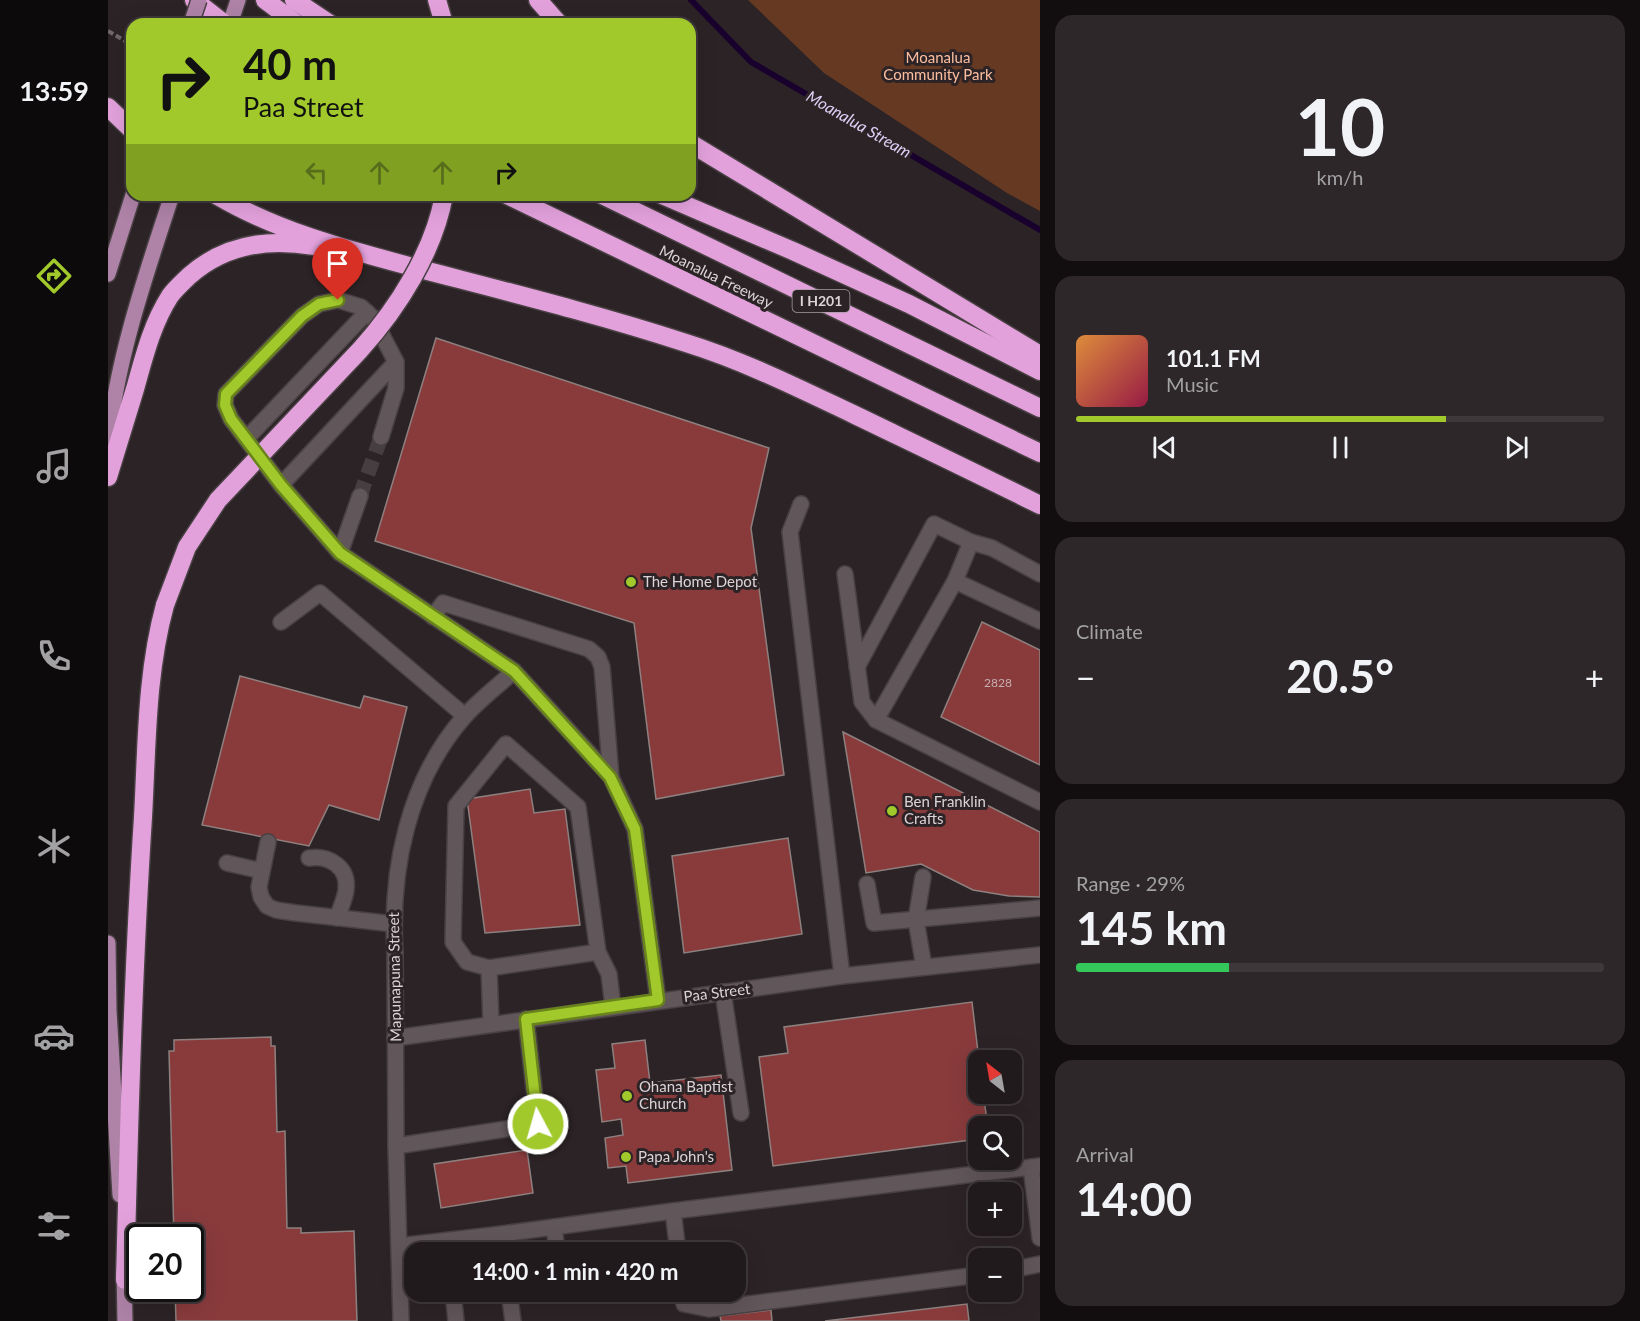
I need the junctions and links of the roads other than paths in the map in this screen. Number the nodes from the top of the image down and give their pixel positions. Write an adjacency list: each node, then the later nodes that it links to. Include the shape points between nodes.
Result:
1 (194, 0): 9 (highway)
2 (199, 0): 8 (main road, bridge)
3 (237, 0): 10 (main road)
4 (265, 0): 11 (highway)
5 (294, 0): 12 (highway)
6 (436, 0): 13 (highway)
7 (538, 0): 14 (highway)
8 (193, 18)
9 (219, 18)
10 (230, 18)
11 (289, 18)
12 (321, 18)
13 (442, 18)
14 (554, 18)
15 (108, 107): 16 (highway)
16 (126, 124)
17 (696, 147): 28 (highway)
18 (132, 201): 26 (main road)
19 (170, 201): 34 (main road, via 122,356)
20 (227, 201): 25 (highway, via 255,217)
21 (442, 201): 93 (highway, bridge, via 423,256 397,303 360,350 218,500 187,547 157,632 132,997)
22 (519, 201): 35 (highway, Moanalua Freeway / I H201)
23 (614, 201): 31 (highway, Moanalua Freeway / I H201)
24 (676, 201): 30 (highway, via 909,304)
25 (370, 255): 36 (highway, via 283,242 254,244 218,255 199,268 171,294 158,318); 40 (highway, via 585,312 732,359)
26 (108, 274)
27 (367, 312): 29 (street); 33 (street); 33 (street, via 338,300 319,304 302,316 226,394 225,405 231,419)
28 (1040, 355)
29 (396, 362): 32 (street, via 396,388); 37 (street)
30 (1040, 371)
31 (1040, 408)
32 (381, 437)
33 (246, 439): 37 (street)
34 (108, 444)
35 (1040, 453)
36 (108, 477)
37 (281, 485): 42 (street)
38 (360, 496): 42 (street)
39 (801, 504): 70 (street, via 790,532)
40 (1040, 505)
41 (971, 542): 44 (street, via 992,548); 45 (street); 49 (street, via 934,524)
42 (340, 553): 46 (street)
43 (845, 574): 49 (street)
44 (1040, 574)
45 (955, 581): 47 (street); 52 (street)
46 (433, 617): 50 (street); 53 (street, via 442,603 589,649 598,657)
47 (1040, 621)
48 (280, 622): 51 (street, via 320,593)
49 (858, 667): 52 (street, via 862,702)
50 (514, 671): 51 (street, Mapunapuna Street); 53 (street)
51 (465, 716): 64 (street, Mapunapuna Street, via 436,757 411,812 397,868)
52 (876, 720): 54 (street)
53 (610, 777): 72 (street, via 635,829)
54 (1040, 802)
55 (268, 842): 58 (street)
56 (309, 858): 62 (street, via 328,859 338,864 345,875 346,890)
57 (228, 863): 58 (street)
58 (262, 871): 62 (street, via 261,897 267,906)
59 (923, 877): 63 (street)
60 (867, 884): 63 (street, via 874,923)
61 (1040, 908): 63 (street)
62 (337, 918): 64 (street)
63 (916, 920): 68 (street)
64 (394, 924): 76 (street, Mapunapuna Street)
65 (108, 944): 93 (main road)
66 (598, 952): 69 (street); 69 (street, via 578,807 506,744 456,806 453,942 467,962); 73 (street, via 609,974)
67 (1040, 955): 68 (street, Paa Street)
68 (924, 967): 70 (street, Paa Street)
69 (489, 968): 75 (street)
70 (842, 976): 71 (street, Paa Street)
71 (723, 992): 72 (street, Paa Street); 77 (street)
72 (658, 1000): 73 (street, Paa Street)
73 (613, 1007): 74 (street, Paa Street)
74 (526, 1019): 75 (street, Paa Street); 78 (street, via 538,1124)
75 (491, 1024): 76 (street, Paa Street)
76 (395, 1038): 78 (street, Mapunapuna Street)
77 (741, 1113)
78 (396, 1146): 88 (street, Mapunapuna Street)
79 (1036, 1166): 80 (street); 83 (street)
80 (673, 1211): 81 (street); 87 (street)
81 (554, 1227): 82 (street); 86 (street)
82 (502, 1234): 84 (street); 85 (street)
83 (1040, 1238)
84 (469, 1242)
85 (503, 1242)
86 (556, 1242)
87 (677, 1242)
88 (399, 1246): 89 (street); 98 (street, Mapunapuna Street)
89 (404, 1246)
90 (1040, 1264): 91 (street)
91 (1022, 1268)
92 (968, 1276): 96 (street, via 710,1309)
93 (125, 1280): 97 (main road)
94 (454, 1302): 99 (street)
95 (510, 1302): 100 (street)
96 (684, 1302)
97 (125, 1321)
98 (401, 1321)
99 (456, 1321)
100 (513, 1321)

